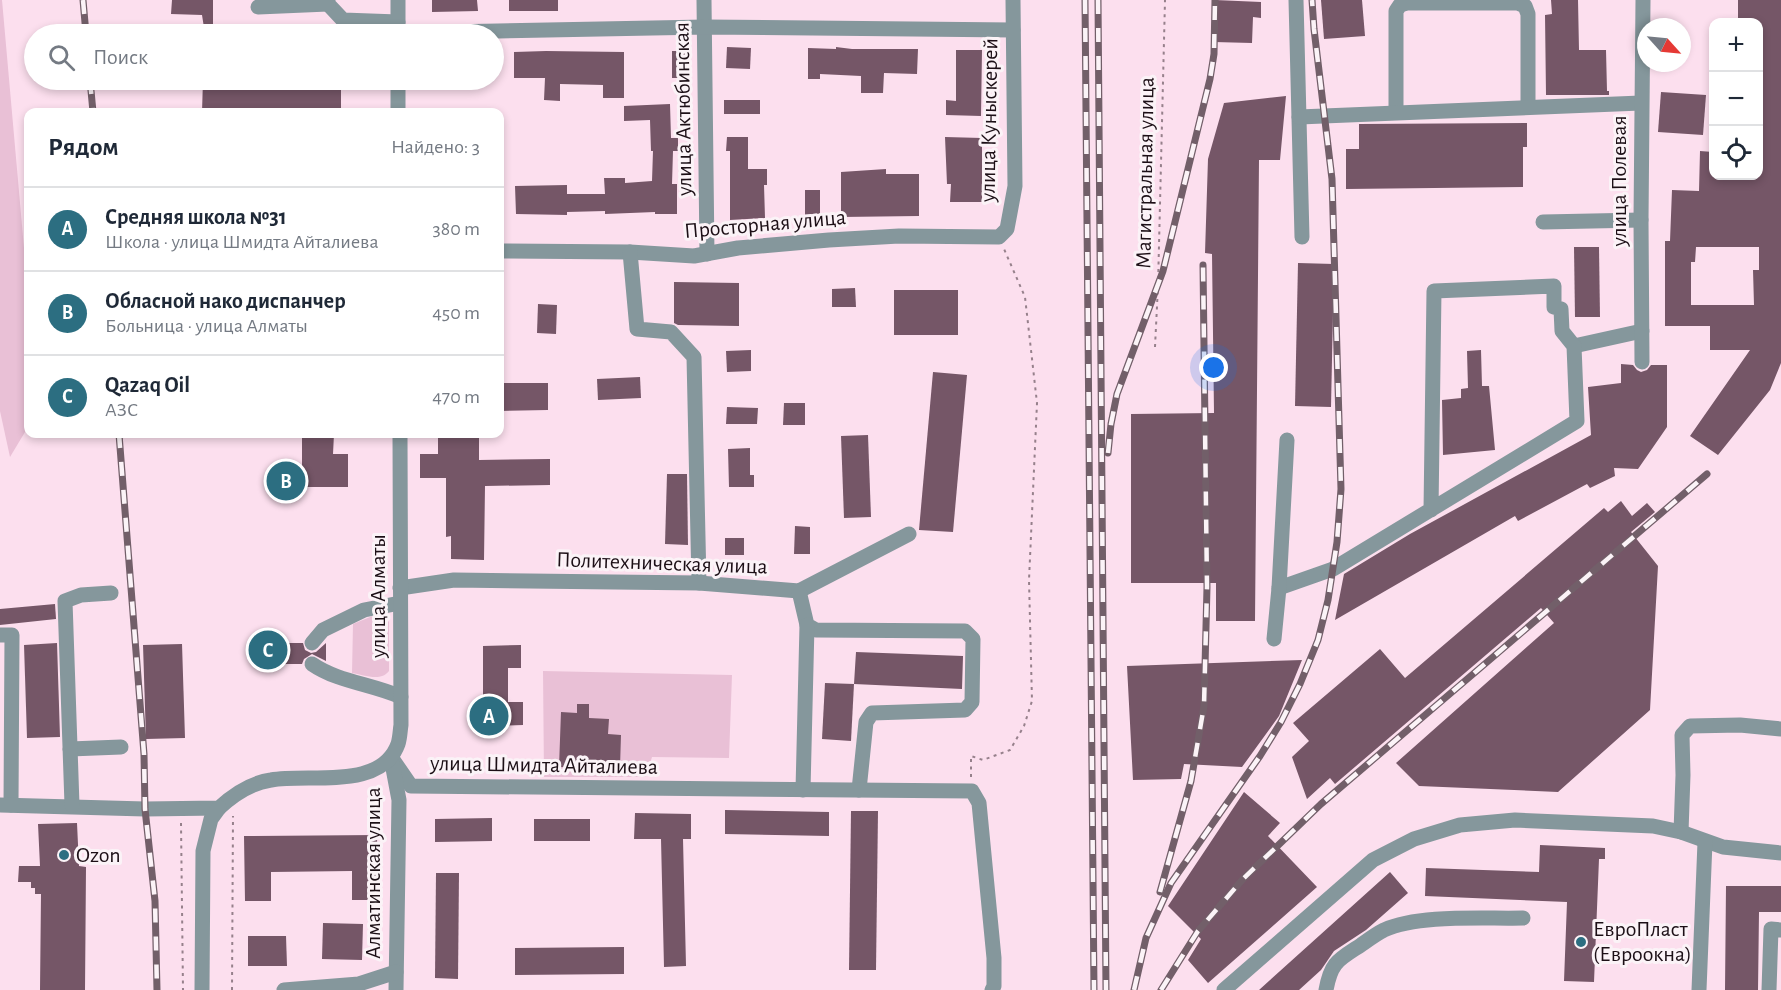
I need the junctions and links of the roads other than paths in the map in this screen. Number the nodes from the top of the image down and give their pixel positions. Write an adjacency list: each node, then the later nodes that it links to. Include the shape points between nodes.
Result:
1 (398, 0): 9 (street)
2 (704, 0): 10 (street, улица Актюбинская)
3 (1013, 0): 12 (street, улица Куныскерей)
4 (1296, 0): 18 (street)
5 (1643, 0): 14 (street, улица Полевая)
6 (328, 2): 7 (street); 8 (street, via 343,20)
7 (258, 7)
8 (365, 24)
9 (398, 24)
10 (705, 27): 11 (street); 12 (street); 25 (street, улица Актюбинская)
11 (504, 29)
12 (1013, 30): 21 (street, улица Куныскерей, via 1015,186 1007,230)
13 (398, 90): 16 (street)
14 (1641, 103): 15 (street); 19 (street, улица Полевая)
15 (1528, 107): 17 (street); 17 (street, via 1525,6 1407,3 1396,11)
16 (398, 108)
17 (1396, 112): 18 (street)
18 (1299, 117): 22 (street)
19 (1641, 220): 20 (street); 26 (street, улица Полевая)
20 (1543, 222)
21 (999, 237): 25 (street, Просторная улица, via 829,240)
22 (1302, 237)
23 (504, 251): 24 (street, Просторная улица)
24 (630, 252): 25 (street, Просторная улица); 33 (street, via 637,329 671,332 694,357)
25 (707, 254)
26 (1642, 331): 27 (street); 28 (street, улица Полевая)
27 (1574, 346): 31 (street, via 1576,421); 31 (street, via 1562,331 1562,309 1554,307 1554,286 1434,291)
28 (1642, 362)
29 (400, 438): 37 (street, улица Алматы)
30 (1287, 440): 34 (street)
31 (1431, 510): 34 (street, via 1333,569)
32 (909, 534): 35 (street, Политехническая улица)
33 (699, 583): 35 (street, Политехническая улица); 37 (street, Политехническая улица, via 454,580)
34 (1279, 588): 40 (street)
35 (799, 591): 38 (street)
36 (111, 593): 47 (street, via 81,595 65,601)
37 (400, 595): 41 (street, Политехническая улица, via 323,630); 43 (street, улица Алматы)
38 (807, 625): 49 (street); 50 (street, via 816,630 965,631 973,639 969,707 872,713 866,722)
39 (0, 635): 44 (street, via 12,635)
40 (1274, 639)
41 (312, 643)
42 (312, 664): 43 (street, via 323,672)
43 (401, 697): 48 (street, улица Алматы, via 399,743)
44 (6, 711): 51 (street)
45 (1781, 729): 54 (street, via 1740,724 1690,726 1682,735)
46 (121, 747): 47 (street)
47 (70, 749): 52 (street)
48 (391, 757): 49 (street, улица Шмидта Айталиева, via 411,786); 53 (street, via 359,776 272,779 251,785); 59 (street, Алматинская улица, via 399,800)
49 (802, 790): 50 (street, улица Шмидта Айталиева)
50 (859, 790): 63 (street, улица Шмидта Айталиева, via 972,791 979,803 994,958)
51 (6, 805): 52 (street)
52 (72, 805): 53 (street)
53 (219, 808): 60 (street, via 211,819 203,851)
54 (1681, 832): 55 (street); 64 (street, via 1653,826 1515,820 1460,825 1414,839 1373,861)
55 (1705, 842): 56 (street); 66 (street)
56 (1781, 853)
57 (1523, 918): 65 (street, via 1418,920 1391,927 1337,960)
58 (1781, 930): 67 (street, via 1771,929)
59 (396, 972): 61 (street, via 359,984); 62 (street, Алматинская улица)
60 (202, 990)
61 (284, 990)
62 (396, 990)
63 (992, 990)
64 (1224, 990)
65 (1326, 990)
66 (1699, 990)
67 (1769, 990)

